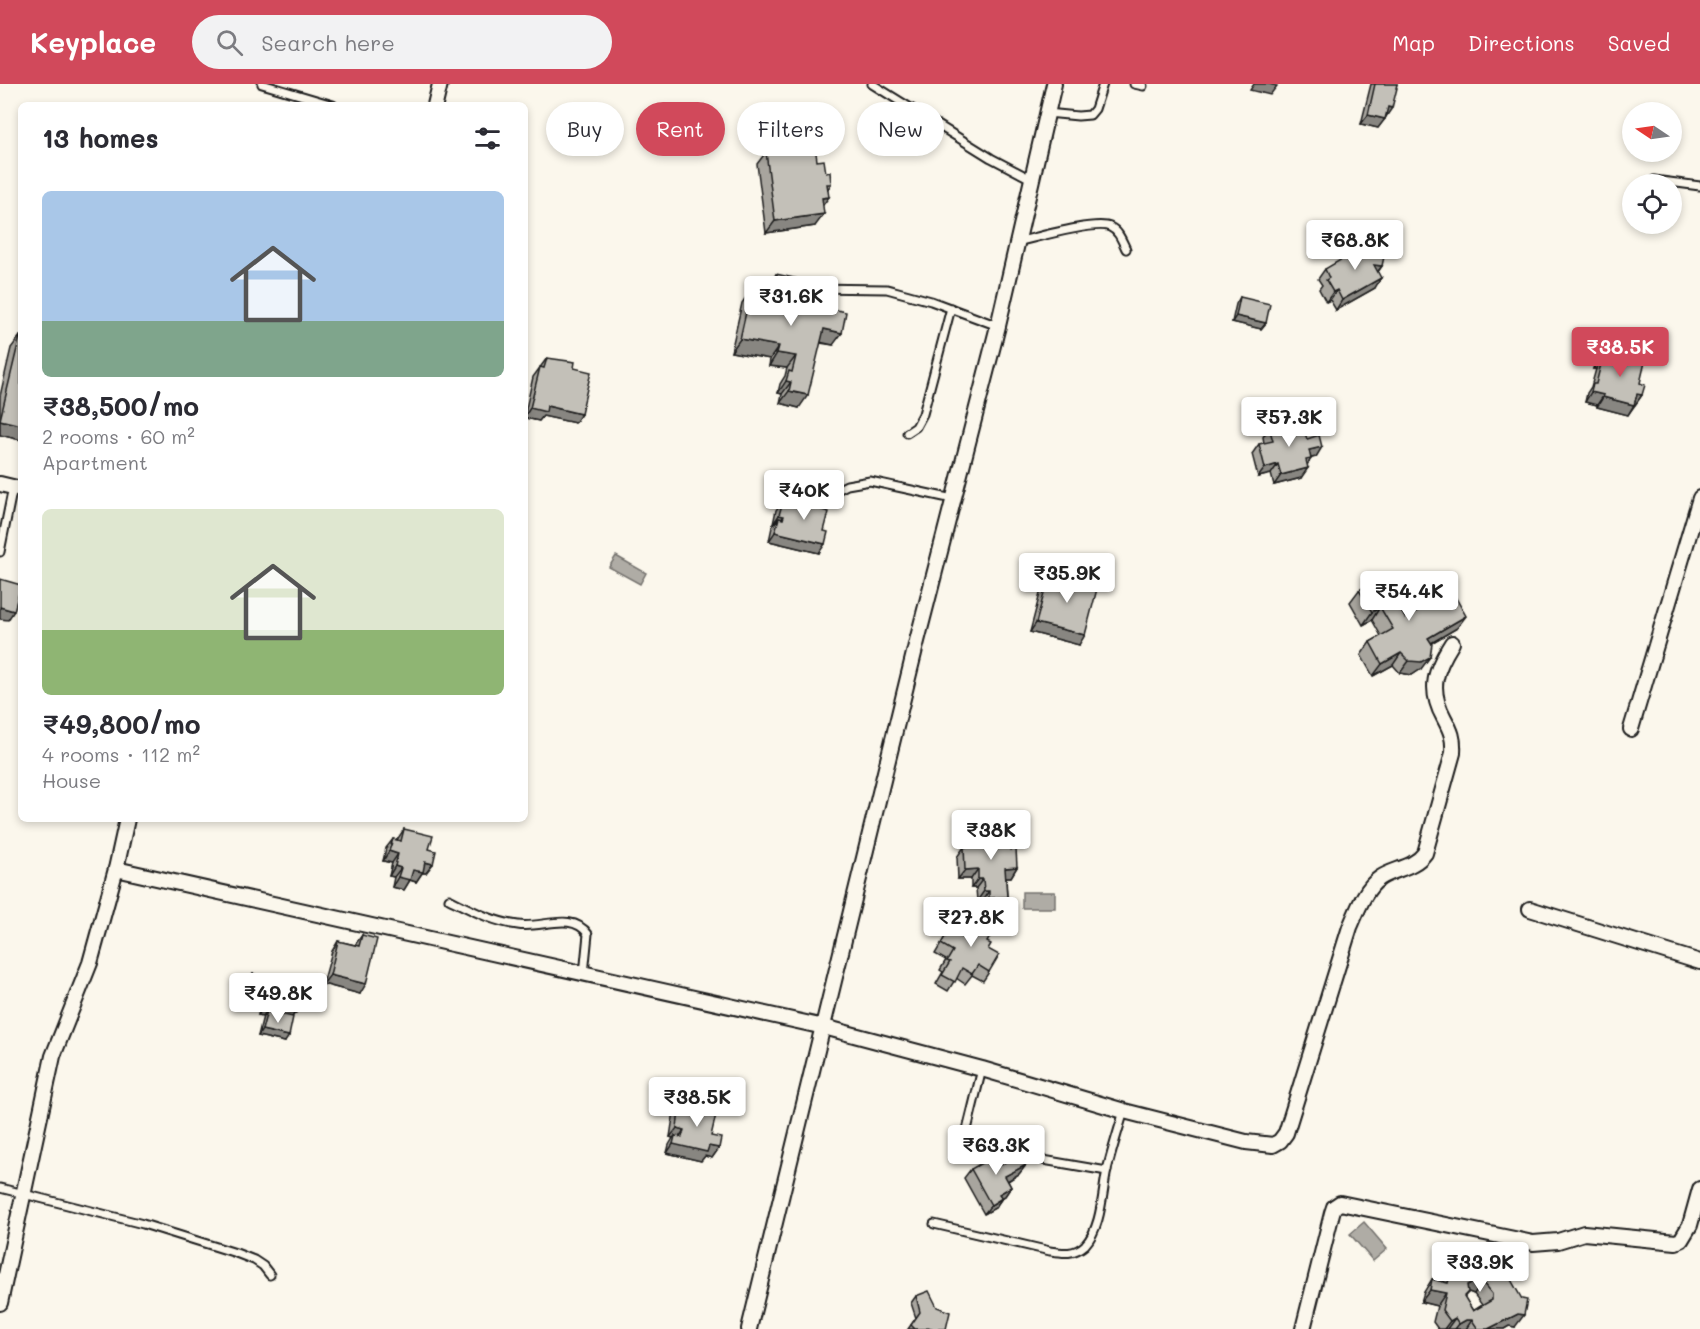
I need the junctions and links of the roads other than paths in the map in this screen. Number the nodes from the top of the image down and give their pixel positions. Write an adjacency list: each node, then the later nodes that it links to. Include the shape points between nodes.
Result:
1 (262, 84): 8 (lane)
2 (440, 84): 9 (street)
3 (872, 84): 11 (lane)
4 (1054, 84): 10 (street)
5 (1103, 84): 10 (lane, via 1090,115)
6 (1134, 84): 7 (lane)
7 (1143, 86)
8 (323, 102)
9 (436, 102)
10 (1047, 113): 11 (street)
11 (1031, 179): 14 (street)
12 (1682, 184): 13 (lane)
13 (1700, 186)
14 (1017, 242): 15 (lane, via 1106,225 1116,231); 18 (street)
15 (1126, 249)
16 (808, 288): 17 (lane, via 887,289)
17 (951, 309): 18 (lane); 19 (lane, via 923,414 916,427)
18 (998, 326): 23 (street)
19 (907, 433)
20 (11, 487): 24 (lane)
21 (825, 496): 23 (lane, via 847,485 870,482)
22 (1700, 498): 26 (street)
23 (953, 499): 33 (street)
24 (0, 552)
25 (1452, 644): 35 (street, via 1442,660 1434,692 1454,737 1453,753 1425,853 1405,869 1381,877 1357,911 1286,1133 1273,1145 1260,1145)
26 (1631, 729)
27 (126, 822): 28 (street)
28 (116, 869): 32 (street); 39 (street, via 90,963 53,1056)
29 (449, 898): 32 (lane, via 500,922 521,926 576,923 588,934)
30 (1530, 909): 31 (street)
31 (1700, 962)
32 (584, 974): 33 (street)
33 (824, 1027): 34 (street); 43 (street)
34 (982, 1069): 35 (street); 36 (lane, via 966,1136 972,1146)
35 (1124, 1111): 36 (lane)
36 (1107, 1171): 40 (lane, via 1096,1225 1086,1244 1068,1254)
37 (0, 1188): 39 (lane)
38 (1700, 1189): 44 (street, via 1690,1225 1676,1242 1584,1233 1544,1244 1533,1243 1340,1203 1332,1213)
39 (24, 1193): 41 (lane, via 236,1253 254,1260); 42 (street)
40 (934, 1224)
41 (270, 1275)
42 (0, 1303)
43 (749, 1329)
44 (1303, 1329)

